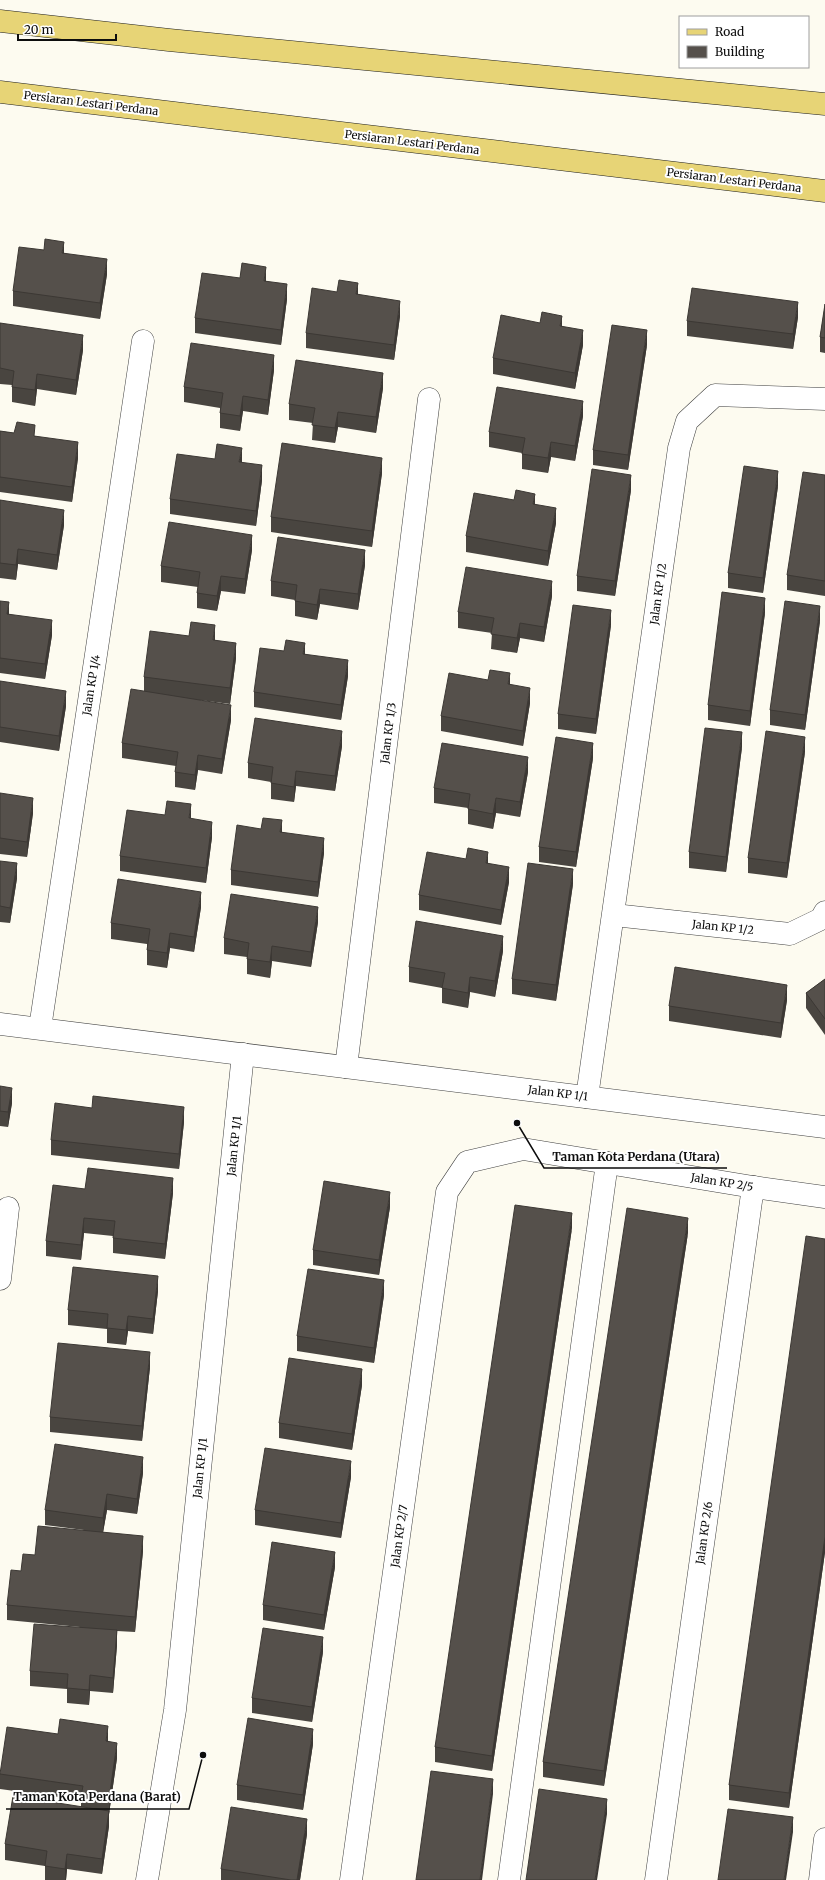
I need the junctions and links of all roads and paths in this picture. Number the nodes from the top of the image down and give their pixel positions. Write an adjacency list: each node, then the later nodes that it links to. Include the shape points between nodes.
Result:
1 (0, 21): 3 (main road)
2 (0, 92): 4 (main road, Persiaran Lestari Perdana)
3 (825, 104)
4 (825, 191)
5 (143, 341): 11 (street, Jalan KP 1/4)
6 (429, 399): 13 (street, Jalan KP 1/3)
7 (825, 399): 9 (street, Jalan KP 1/2, via 715,395 687,421 679,448)
8 (825, 912): 9 (street, Jalan KP 1/2, via 821,919 790,934)
9 (614, 915): 14 (street, Jalan KP 1/2)
10 (0, 1024): 11 (street, Jalan KP 1/1)
11 (40, 1028): 12 (street, Jalan KP 1/1)
12 (243, 1054): 13 (street, Jalan KP 1/1); 23 (street, Jalan KP 1/1, via 175,1710)
13 (346, 1067): 14 (street, Jalan KP 1/1)
14 (587, 1097): 15 (street, Jalan KP 1/1)
15 (825, 1127)
16 (607, 1163): 17 (street, Jalan KP 2/5); 18 (street, Jalan KP 2/5, via 522,1149 467,1162); 25 (street)
17 (753, 1187): 19 (street, Jalan KP 2/5); 26 (street, Jalan KP 2/6)
18 (447, 1192): 24 (street, Jalan KP 2/7)
19 (825, 1197)
20 (8, 1208): 21 (street)
21 (0, 1279)
22 (825, 1840): 27 (street)
23 (147, 1880)
24 (351, 1880)
25 (509, 1880)
26 (656, 1880)
27 (820, 1880)

